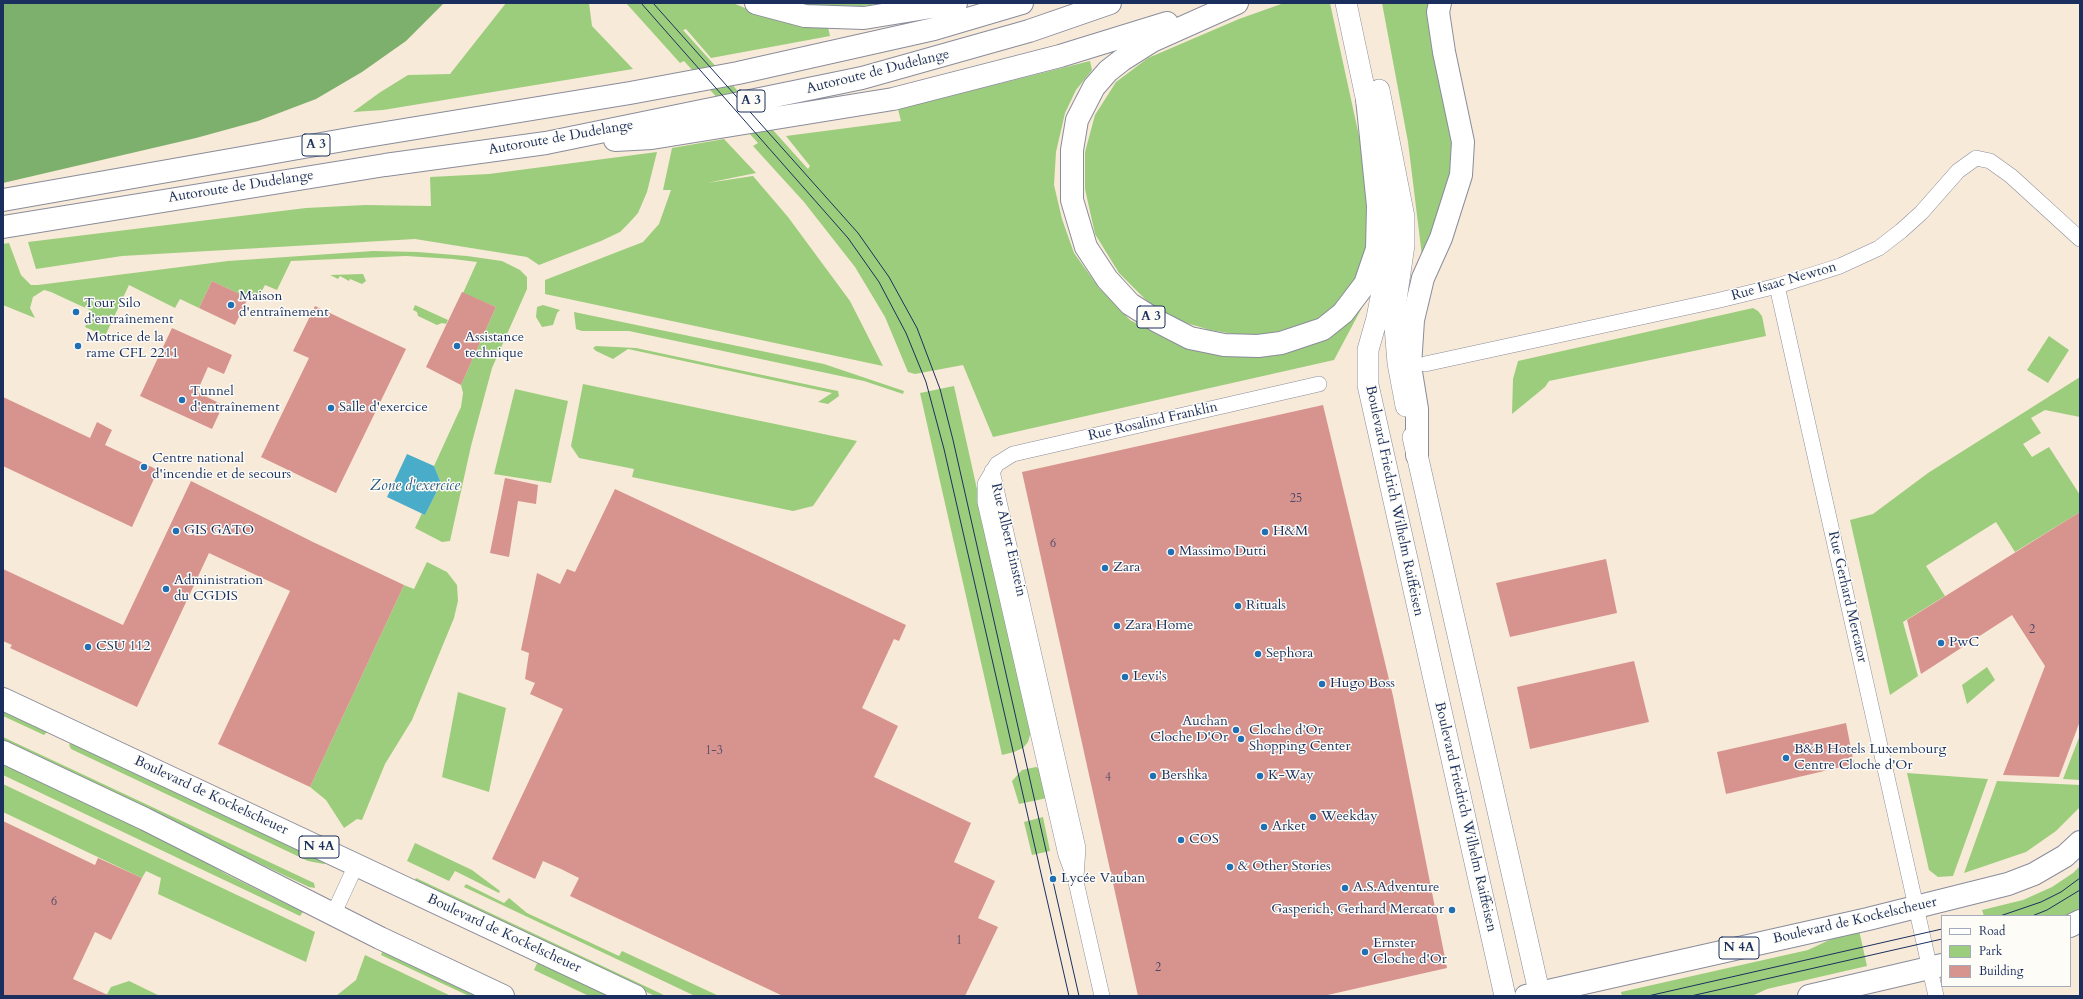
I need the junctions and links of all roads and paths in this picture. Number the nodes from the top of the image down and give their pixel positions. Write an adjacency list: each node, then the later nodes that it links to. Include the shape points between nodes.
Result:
1 (756, 3): 2 (main road, via 805,16 864,18)
2 (956, 3)
3 (1022, 3): 12 (main road, Autoroute de Dudelange / A 3, via 934,29 730,74)
4 (1110, 3): 11 (main road, Autoroute de Dudelange / A 3, via 1029,31 862,78)
5 (1229, 3): 11 (main road, A 3, via 1060,56 893,100 652,138)
6 (1237, 3): 10 (main road, A 3, via 1152,41 1122,60 1094,87 1077,120 1072,150 1072,200 1086,247 1107,279 1130,304 1157,322 1190,338 1224,345 1258,346 1282,343 1323,329 1343,313 1365,284 1377,249 1378,206)
7 (1346, 3): 10 (main road, Boulevard Friedrich Wilhelm Raiffeisen)
8 (1361, 3): 18 (main road, via 1404,217 1404,245 1394,314 1398,363)
9 (1440, 3): 18 (main road, via 1438,12 1444,52 1463,142 1461,175 1443,232 1423,278 1413,320 1410,366 1417,409)
10 (1367, 98): 33 (main road, Boulevard Friedrich Wilhelm Raiffeisen, via 1389,215 1389,256 1368,350 1368,385)
11 (546, 143): 13 (main road, Autoroute de Dudelange / A 3, via 354,170)
12 (3, 200)
13 (3, 227)
14 (2080, 238): 15 (street, Rue Isaac Newton, via 2011,176 1990,161 1976,158 1958,171 1921,212 1879,248 1840,266)
15 (1777, 286): 16 (street, Rue Isaac Newton); 24 (street, Rue Gerhard Mercator)
16 (1425, 364)
17 (1319, 384): 19 (street, Rue Rosalind Franklin, via 1012,454 997,464)
18 (1417, 455): 29 (main road)
19 (992, 471): 32 (street, Rue Albert Einstein, via 985,484 985,502 1066,855 1076,882)
20 (3, 699): 23 (main road, Boulevard de Kockelscheuer / N 4A)
21 (3, 752): 25 (main road, via 145,819)
22 (2080, 842): 24 (main road, Boulevard de Kockelscheuer / N 4A, via 2065,856 2034,874 2008,884)
23 (356, 865): 25 (street); 31 (main road, Boulevard de Kockelscheuer / N 4A)
24 (1916, 908): 28 (street, Rue Gerhard Mercator); 29 (main road, Boulevard de Kockelscheuer / N 4A)
25 (333, 915): 30 (main road)
26 (2080, 921): 27 (main road)
27 (2071, 926)
28 (1936, 966): 34 (main road); 35 (street, Rue Gerhard Mercator)
29 (1535, 995)
30 (503, 996)
31 (635, 996)
32 (1102, 996)
33 (1505, 996)
34 (1809, 996)
35 (1936, 996)

